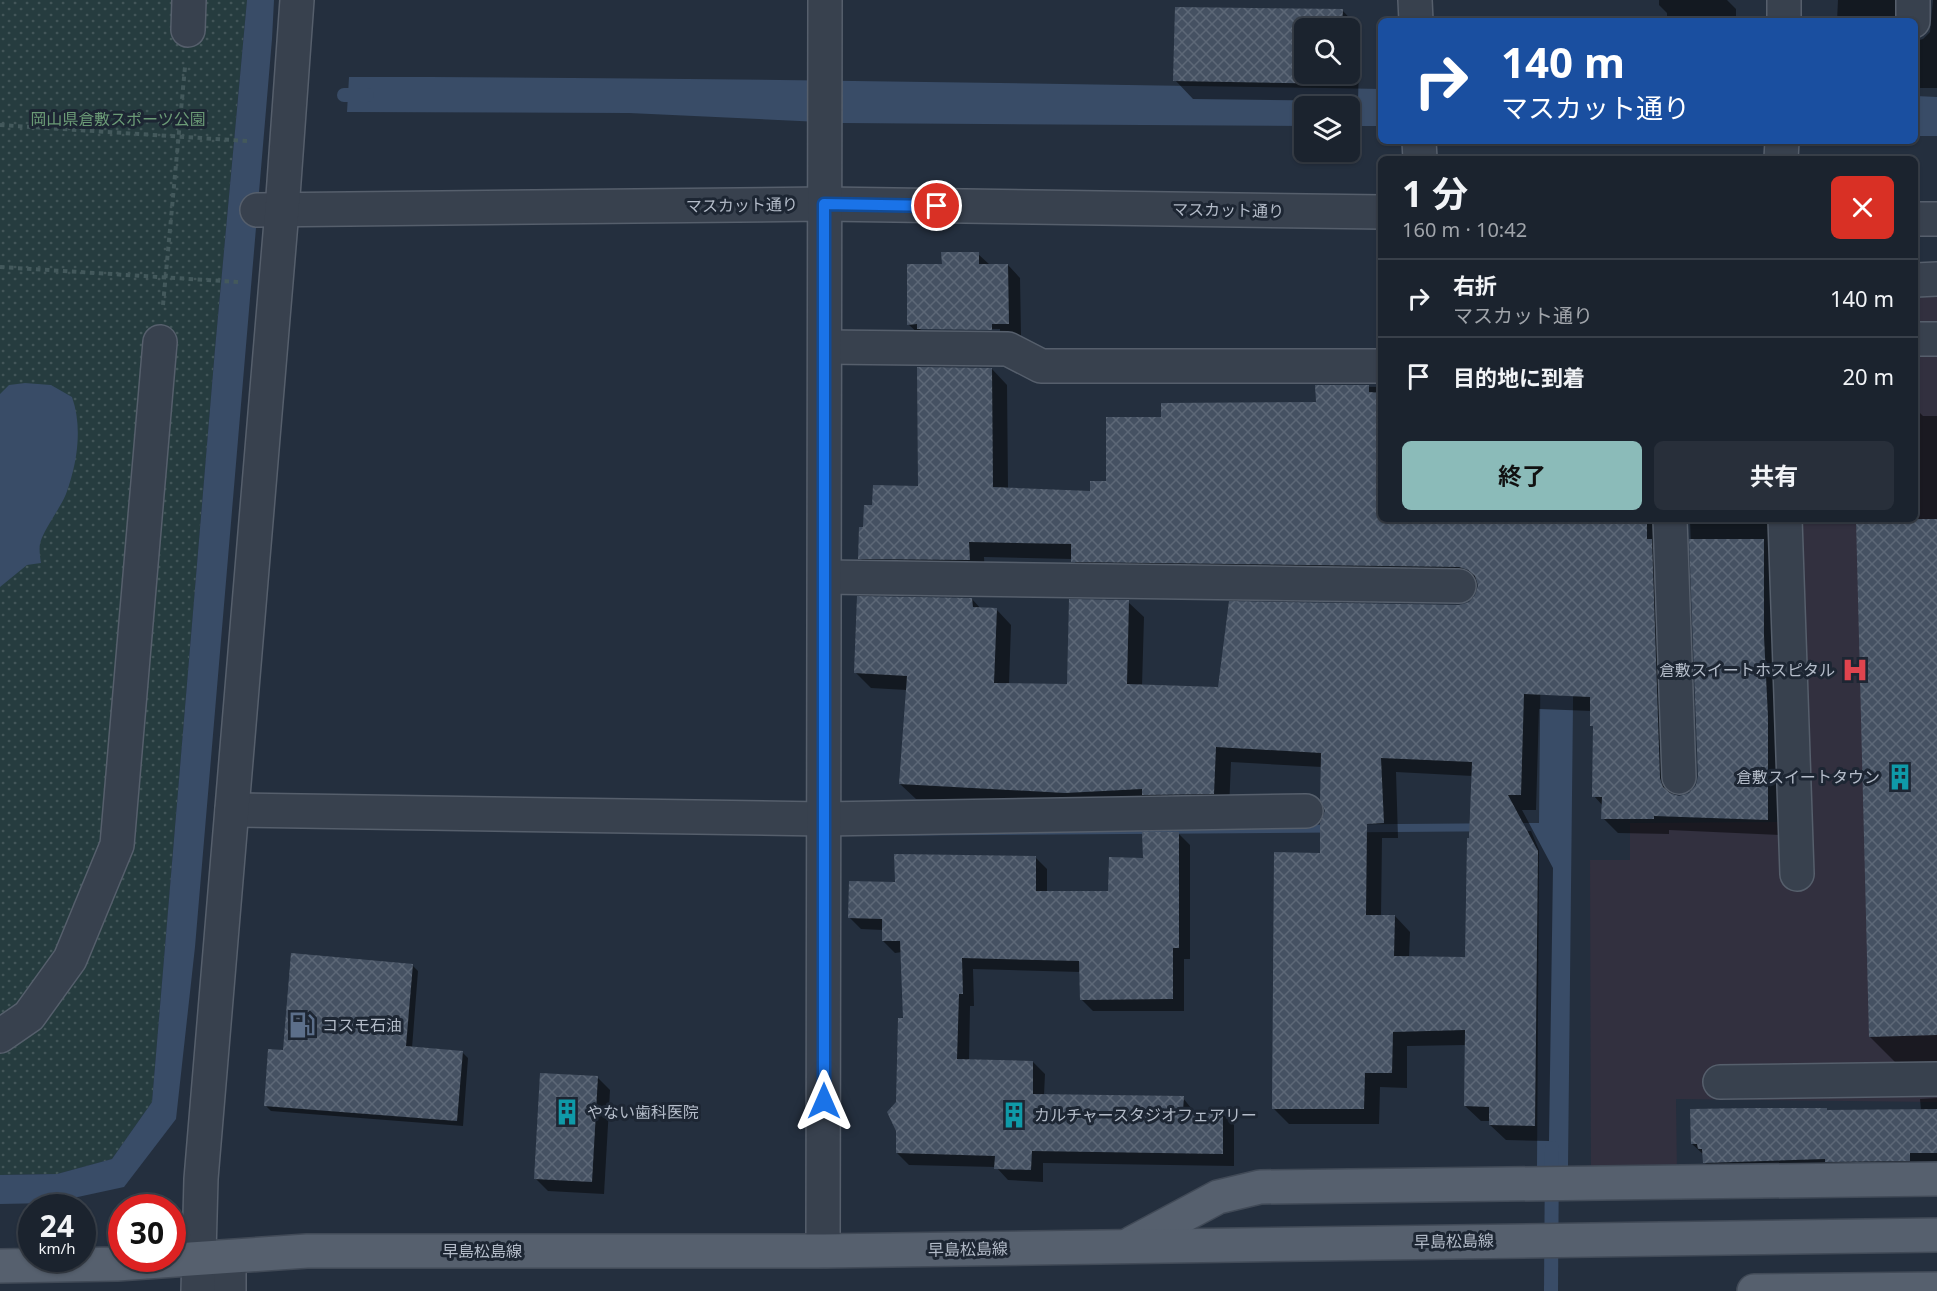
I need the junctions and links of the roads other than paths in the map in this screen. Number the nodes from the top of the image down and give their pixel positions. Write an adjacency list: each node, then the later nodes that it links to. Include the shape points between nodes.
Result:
1 (297, 0): 10 (street)
2 (825, 0): 9 (street)
3 (1415, 0): 6 (street)
4 (1784, 0): 7 (street)
5 (1913, 0): 8 (street)
6 (1416, 18)
7 (1784, 18)
8 (1913, 18)
9 (824, 204): 10 (street, マスカット通り); 11 (street, マスカット通り); 19 (street)
10 (269, 210): 26 (street)
11 (1378, 212)
12 (1918, 219): 13 (street)
13 (1937, 219)
14 (1937, 279): 15 (street)
15 (1918, 280)
16 (1918, 339): 17 (street)
17 (1937, 339)
18 (160, 342): 30 (street, via 117,845 70,959 29,1016)
19 (826, 347): 20 (street, via 1008,349 1041,366); 23 (street)
20 (1378, 366)
21 (1670, 522): 25 (street)
22 (1785, 522): 29 (street)
23 (825, 577): 24 (street); 28 (street)
24 (1459, 586)
25 (1678, 777)
26 (232, 810): 28 (street); 37 (street, via 201,1179)
27 (1306, 811): 28 (street)
28 (823, 819): 36 (street)
29 (1797, 874)
30 (0, 1036)
31 (1937, 1079): 32 (street)
32 (1720, 1082)
33 (1937, 1179): 35 (main road, via 1260,1187 1218,1197)
34 (1937, 1235): 35 (main road, 早島松島線)
35 (1128, 1245): 36 (main road, 早島松島線)
36 (823, 1251): 37 (main road, 早島松島線, via 307,1251)
37 (214, 1258): 38 (main road, 早島松島線); 41 (street); 42 (street)
38 (0, 1266)
39 (1937, 1289): 40 (main road)
40 (1870, 1290): 43 (main road)
41 (198, 1291)
42 (230, 1291)
43 (1754, 1291)

